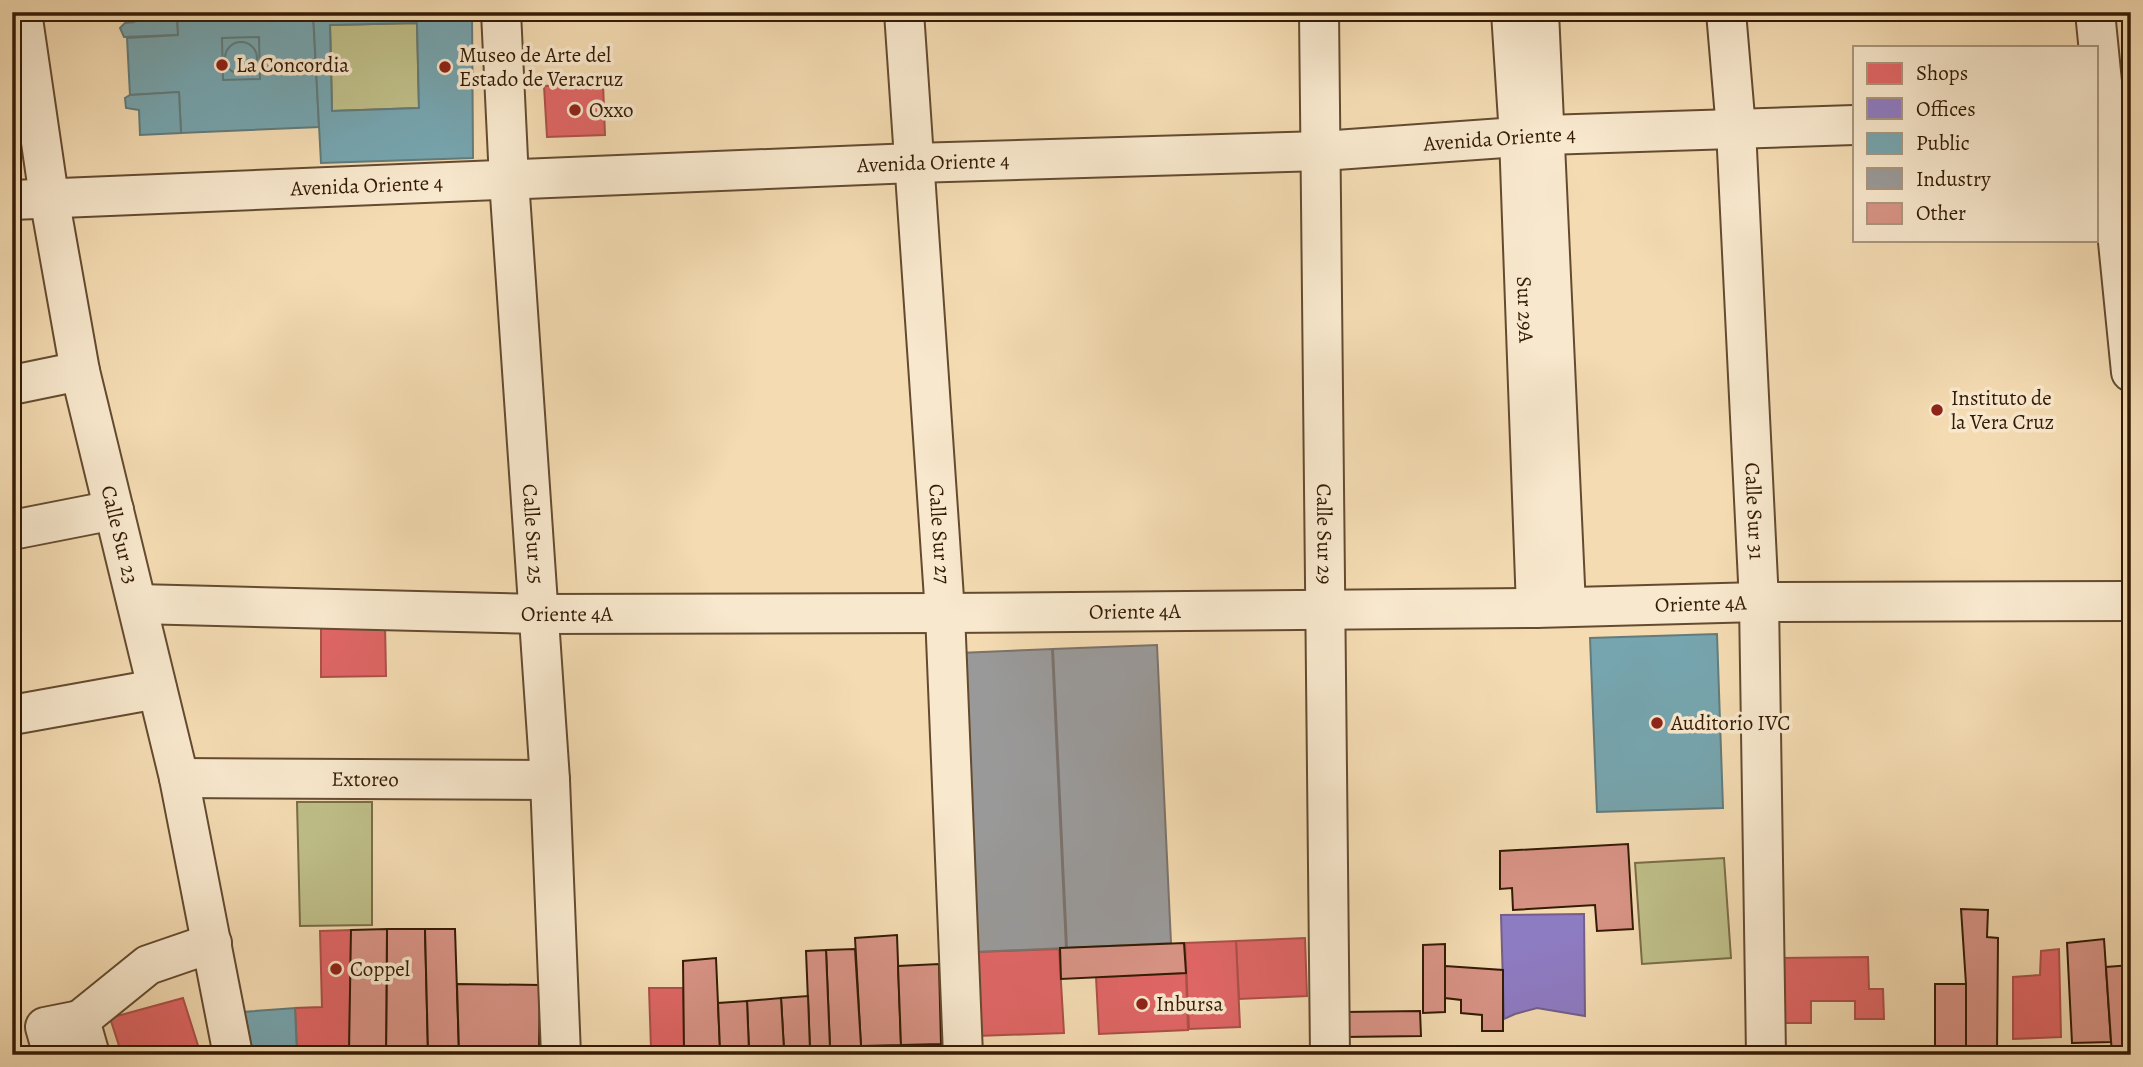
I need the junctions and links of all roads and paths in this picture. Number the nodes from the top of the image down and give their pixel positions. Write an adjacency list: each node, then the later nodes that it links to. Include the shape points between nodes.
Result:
1 (22, 12): 16 (street, Calle Sur 23)
2 (501, 12): 15 (street, Calle Sur 25)
3 (904, 12): 14 (street, Calle Sur 27)
4 (1319, 12): 13 (street, Calle Sur 29)
5 (1511, 12): 12 (street, Sur 29A)
6 (1539, 12): 12 (street, Sur 29A)
7 (1726, 12): 11 (street, Calle Sur 31)
8 (2095, 12): 9 (street)
9 (2111, 118): 18 (street)
10 (1853, 125): 11 (street, Avenida Oriente 4)
11 (1736, 129): 12 (street, Avenida Oriente 4); 23 (street, Calle Sur 31)
12 (1532, 136): 13 (street, Avenida Oriente 4); 25 (street, Sur 29A)
13 (1322, 151): 14 (street, Avenida Oriente 4); 26 (street, Calle Sur 29)
14 (914, 163): 15 (street, Avenida Oriente 4); 27 (street, Calle Sur 27)
15 (509, 180): 16 (street, Avenida Oriente 4); 28 (street, Calle Sur 25)
16 (30, 198): 17 (street, Calle Sur 23)
17 (80, 371): 19 (street); 20 (street, Calle Sur 23)
18 (2131, 372)
19 (12, 385)
20 (114, 510): 21 (street); 24 (street, Calle Sur 23)
21 (12, 530)
22 (2131, 601): 23 (street, Oriente 4A)
23 (1759, 602): 25 (street, Oriente 4A); 40 (street, Calle Sur 31)
24 (137, 604): 28 (street, Oriente 4A); 29 (street, Calle Sur 23)
25 (1551, 607): 26 (street, Oriente 4A)
26 (1325, 610): 27 (street, Oriente 4A); 39 (street, Calle Sur 29)
27 (945, 613): 28 (street, Oriente 4A); 38 (street, Calle Sur 27)
28 (540, 614): 32 (street, Calle Sur 25)
29 (157, 689): 30 (street); 31 (street, Calle Sur 23)
30 (12, 715)
31 (179, 778): 32 (street, Extoreo); 33 (street, Calle Sur 23)
32 (550, 780): 37 (street, Calle Sur 25)
33 (212, 943): 34 (street, via 148,965); 36 (street, Calle Sur 23)
34 (85, 1037): 35 (street, via 45,1027)
35 (53, 1055)
36 (233, 1055)
37 (561, 1055)
38 (963, 1055)
39 (1329, 1055)
40 (1766, 1055)

